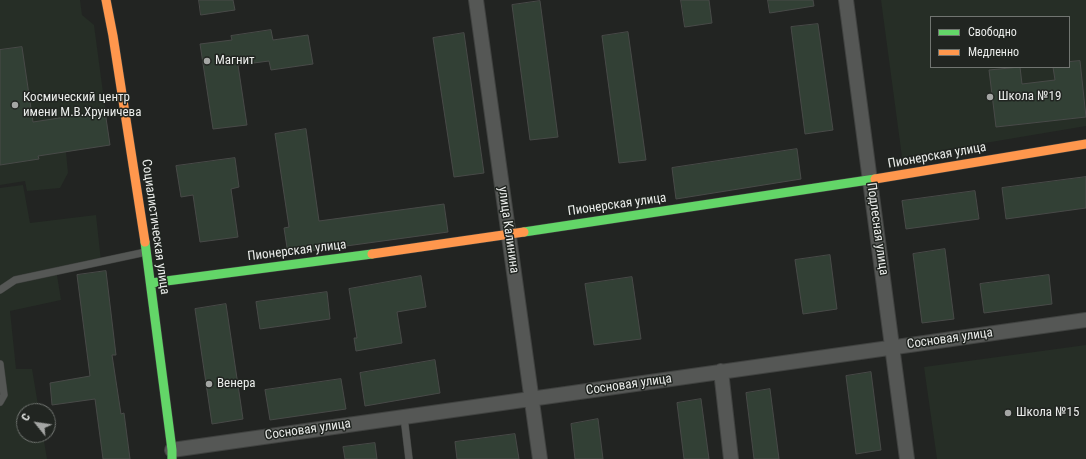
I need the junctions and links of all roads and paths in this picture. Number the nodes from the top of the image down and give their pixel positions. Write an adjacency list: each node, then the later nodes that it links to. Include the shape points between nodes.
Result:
1 (106, 0): 7 (street, Социалистическая улица)
2 (476, 0): 6 (street, улица Калинина)
3 (846, 0): 5 (street, Подлесная улица)
4 (1086, 144): 5 (street, Пионерская улица)
5 (870, 181): 6 (street, Пионерская улица); 11 (street, Подлесная улица)
6 (508, 234): 8 (street, Пионерская улица); 14 (street, улица Калинина)
7 (146, 252): 8 (street, Социалистическая улица); 9 (lane, via 15,280)
8 (151, 283): 17 (street, Социалистическая улица)
9 (0, 290)
10 (1086, 320): 11 (street, Сосновая улица)
11 (893, 347): 13 (street, Сосновая улица); 21 (street, Подлесная улица)
12 (0, 364): 15 (lane, via 4,395)
13 (721, 372): 14 (street, Сосновая улица); 20 (street)
14 (532, 398): 16 (street, Сосновая улица); 19 (street, улица Калинина)
15 (0, 402)
16 (404, 417): 17 (street, Сосновая улица); 18 (lane)
17 (172, 454)
18 (409, 459)
19 (540, 459)
20 (731, 459)
21 (907, 459)

